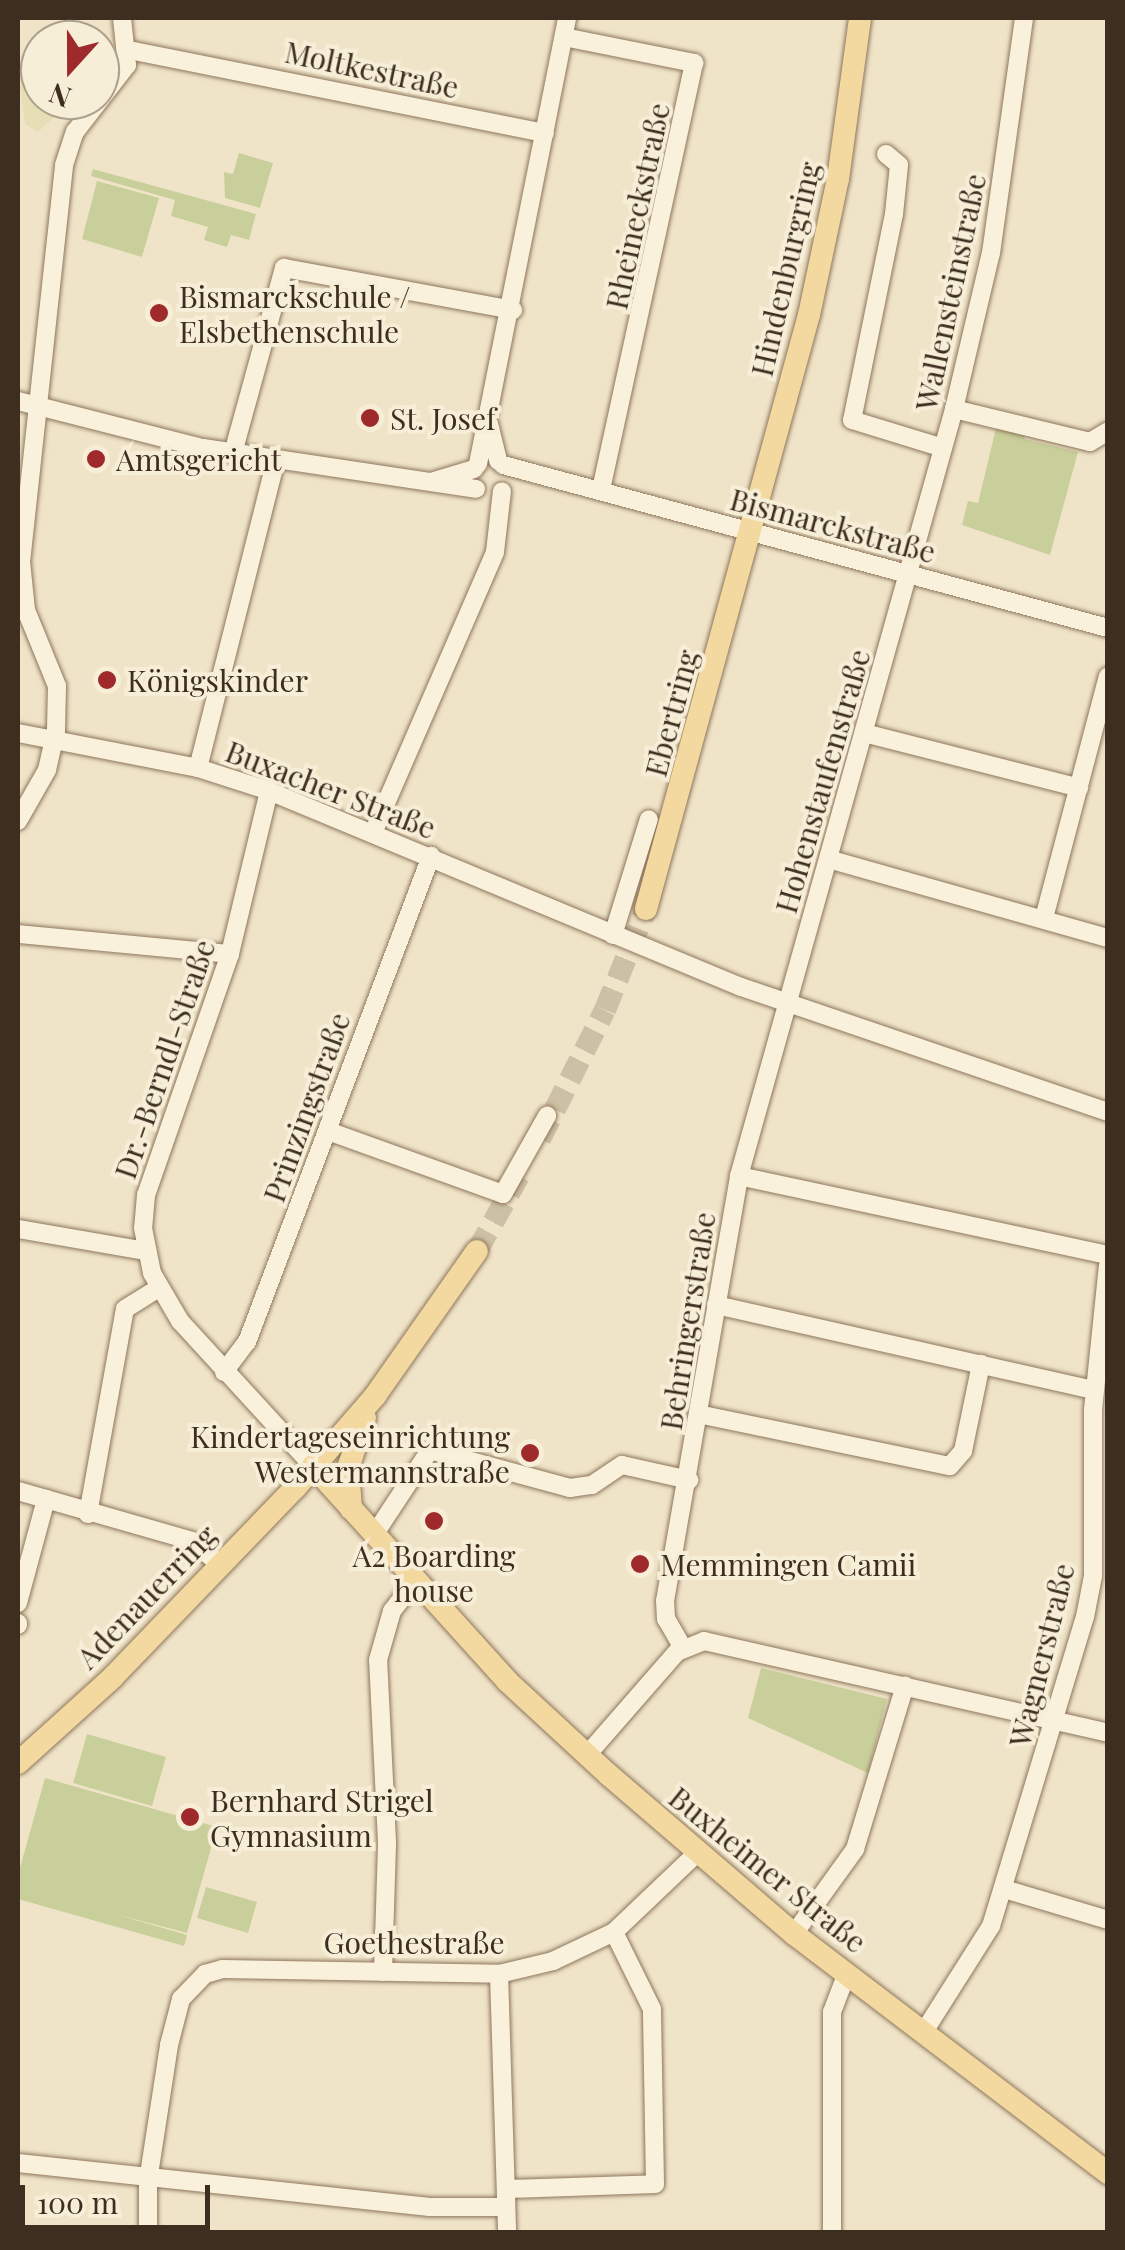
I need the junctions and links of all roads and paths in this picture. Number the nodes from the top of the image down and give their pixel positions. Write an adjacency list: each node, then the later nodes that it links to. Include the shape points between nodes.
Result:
1 (122, 18): 5 (street)
2 (860, 18): 24 (main road, Hindenburgring, via 827,237)
3 (1024, 18): 10 (street, Wallensteinstraße, via 991,253)
4 (565, 27): 6 (street); 22 (street, Rheineckstraße, via 694,63)
5 (130, 50): 6 (street, Moltkestraße); 9 (street, via 117,86 81,124 67,152)
6 (545, 133): 8 (street)
7 (886, 154): 13 (street, via 899,165 894,214 852,420)
8 (513, 310): 11 (street); 14 (street, via 284,268)
9 (26, 405): 14 (street, Bismarckstraße); 30 (street, via 21,580 29,622 57,686)
10 (954, 409): 12 (street, via 1090,442); 13 (street, Wallensteinstraße)
11 (489, 424): 16 (street); 17 (street)
12 (1108, 432)
13 (943, 448): 25 (street, Wallensteinstraße)
14 (233, 453): 15 (street, Bismarckstraße)
15 (276, 460): 19 (street, Bismarckstraße); 31 (street)
16 (500, 463): 17 (street, Bismarckstraße); 18 (street, Bismarckstraße); 20 (street)
17 (476, 466): 19 (street, Bismarckstraße); 21 (street)
18 (544, 478): 20 (street, Bismarckstraße); 22 (street, Bismarckstraße)
19 (433, 481): 21 (street, Bismarckstraße)
20 (504, 488): 21 (street, Bismarckstraße); 23 (street)
21 (479, 491): 23 (street)
22 (602, 491): 24 (street, Bismarckstraße)
23 (498, 530): 36 (street, via 495,552)
24 (749, 530): 25 (street, Bismarckstraße); 39 (main road, Ebertring)
25 (908, 574): 26 (street, Bismarckstraße); 29 (street, Hohenstaufenstraße)
26 (1108, 628)
27 (1108, 676): 32 (street)
28 (18, 733): 30 (street, Buxacher Straße)
29 (864, 733): 32 (street); 38 (street, Hohenstaufenstraße)
30 (55, 741): 31 (street, Buxacher Straße); 35 (street)
31 (198, 768): 33 (street, Buxacher Straße)
32 (1079, 788): 40 (street)
33 (270, 791): 36 (street, Buxacher Straße); 44 (street, Dr.-Berndl-Straße)
34 (649, 820): 42 (street)
35 (18, 822)
36 (373, 832): 37 (street, Buxacher Straße)
37 (430, 856): 42 (street, Buxacher Straße); 48 (street, Prinzingstraße)
38 (832, 860): 40 (street); 45 (street, Hohenstaufenstraße)
39 (646, 909)
40 (1044, 918): 43 (street)
41 (18, 934): 44 (street)
42 (612, 934): 45 (street, Buxacher Straße)
43 (1108, 938)
44 (230, 954): 51 (street, Dr.-Berndl-Straße, via 146,1195)
45 (784, 1003): 46 (street, Buxacher Straße); 49 (street, Behringerstraße)
46 (1108, 1112)
47 (547, 1116): 48 (street, via 503,1194)
48 (328, 1130): 58 (street, Prinzingstraße, via 247,1342)
49 (739, 1176): 53 (street); 56 (street, Behringerstraße)
50 (18, 1229): 51 (street)
51 (146, 1251): 55 (street, Dr.-Berndl-Straße)
52 (477, 1251): 60 (main road)
53 (1108, 1255)
54 (1108, 1266): 59 (street, Wagnerstraße)
55 (158, 1288): 58 (street, Dr.-Berndl-Straße); 67 (street, via 125,1309)
56 (716, 1305): 57 (street); 61 (street, Behringerstraße)
57 (981, 1364): 59 (street); 61 (street, via 962,1455 950,1466)
58 (224, 1372): 62 (street, Dr.-Berndl-Straße)
59 (1094, 1390): 74 (street, Wagnerstraße, via 1093,1576)
60 (375, 1396): 62 (main road); 66 (main road, via 348,1468)
61 (698, 1414): 63 (street, Behringerstraße)
62 (314, 1466): 66 (main road, Buxheimer Straße); 69 (main road, Adenauerring)
63 (688, 1480): 68 (street, via 622,1465 592,1485 570,1488 430,1450); 72 (street, Behringerstraße, via 664,1609)
64 (18, 1491): 65 (street)
65 (46, 1498): 67 (street); 71 (street)
66 (351, 1508): 68 (main road, Buxheimer Straße)
67 (88, 1514): 69 (street, via 192,1541)
68 (374, 1536): 70 (main road, Buxheimer Straße)
69 (218, 1564): 77 (main road, Adenauerring, via 112,1678)
70 (414, 1583): 76 (main road, Buxheimer Straße); 83 (street, via 392,1611 378,1660 387,1857)
71 (18, 1603)
72 (683, 1648): 73 (street, via 718,1641); 76 (street)
73 (905, 1685): 74 (street); 82 (street, via 855,1848)
74 (1057, 1719): 75 (street); 79 (street, Wagnerstraße)
75 (1108, 1734)
76 (588, 1756): 78 (main road, Buxheimer Straße)
77 (18, 1763)
78 (696, 1853): 81 (street, Goethestraße); 82 (main road, Buxheimer Straße)
79 (1004, 1889): 80 (street); 86 (street, Wagnerstraße, via 978,1954)
80 (1108, 1920)
81 (614, 1932): 85 (street, Goethestraße, via 553,1962); 90 (street, via 652,2009 654,2184)
82 (794, 1934): 84 (main road, Buxheimer Straße)
83 (383, 1972): 85 (street, Goethestraße); 89 (street, Goethestraße, via 222,1968 190,1985 176,2015)
84 (846, 1973): 86 (main road, Buxheimer Straße); 93 (street, via 832,2012)
85 (499, 1974): 90 (street)
86 (925, 2030): 88 (main road, Buxheimer Straße)
87 (18, 2163): 89 (street)
88 (1108, 2172)
89 (148, 2181): 90 (street, via 451,2209); 91 (street)
90 (507, 2198): 92 (street)
91 (148, 2232)
92 (508, 2232)
93 (832, 2232)

